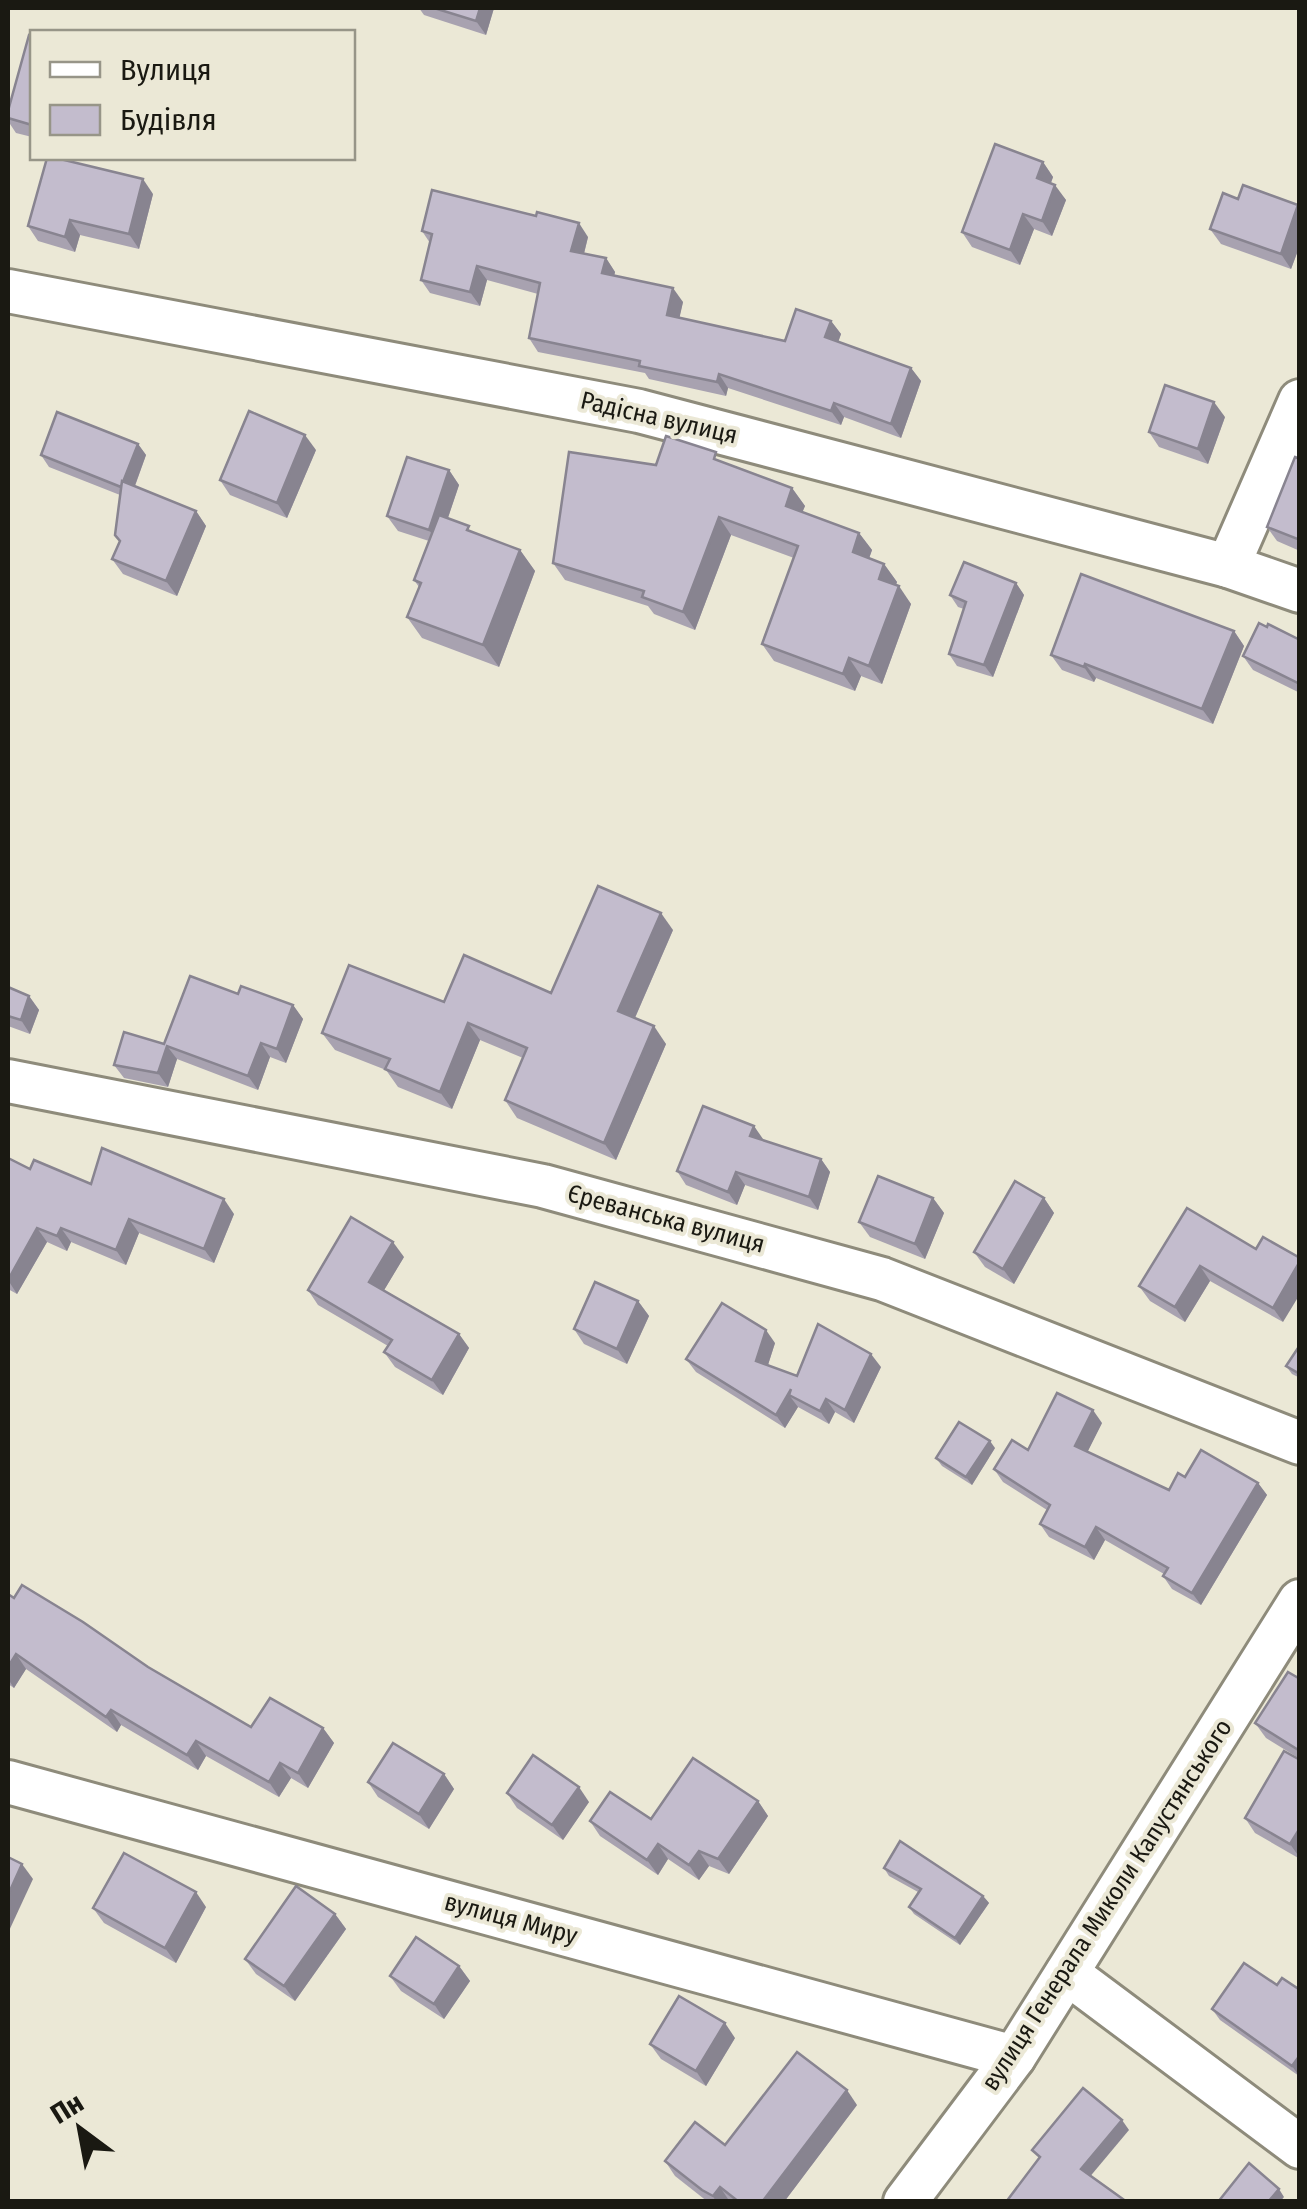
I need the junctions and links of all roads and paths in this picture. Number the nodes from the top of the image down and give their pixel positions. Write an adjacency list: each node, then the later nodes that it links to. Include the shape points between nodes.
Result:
1 (8, 291): 3 (street, Радісна вулиця, via 639,411)
2 (1300, 401): 3 (street)
3 (1228, 566): 4 (street, Радісна вулиця)
4 (1300, 590)
5 (8, 1081): 6 (street, Єреванська вулиця, via 544,1186 826,1264)
6 (1300, 1443)
7 (1300, 1602): 9 (street, вулиця Генерала Миколи Капустянського)
8 (8, 1782): 10 (street, вулиця Миру)
9 (1067, 1973): 10 (street, вулиця Генерала Миколи Капустянського); 11 (street)
10 (1014, 2057): 12 (street, вулиця Генерала Миколи Капустянського)
11 (1300, 2147)
12 (905, 2202)

